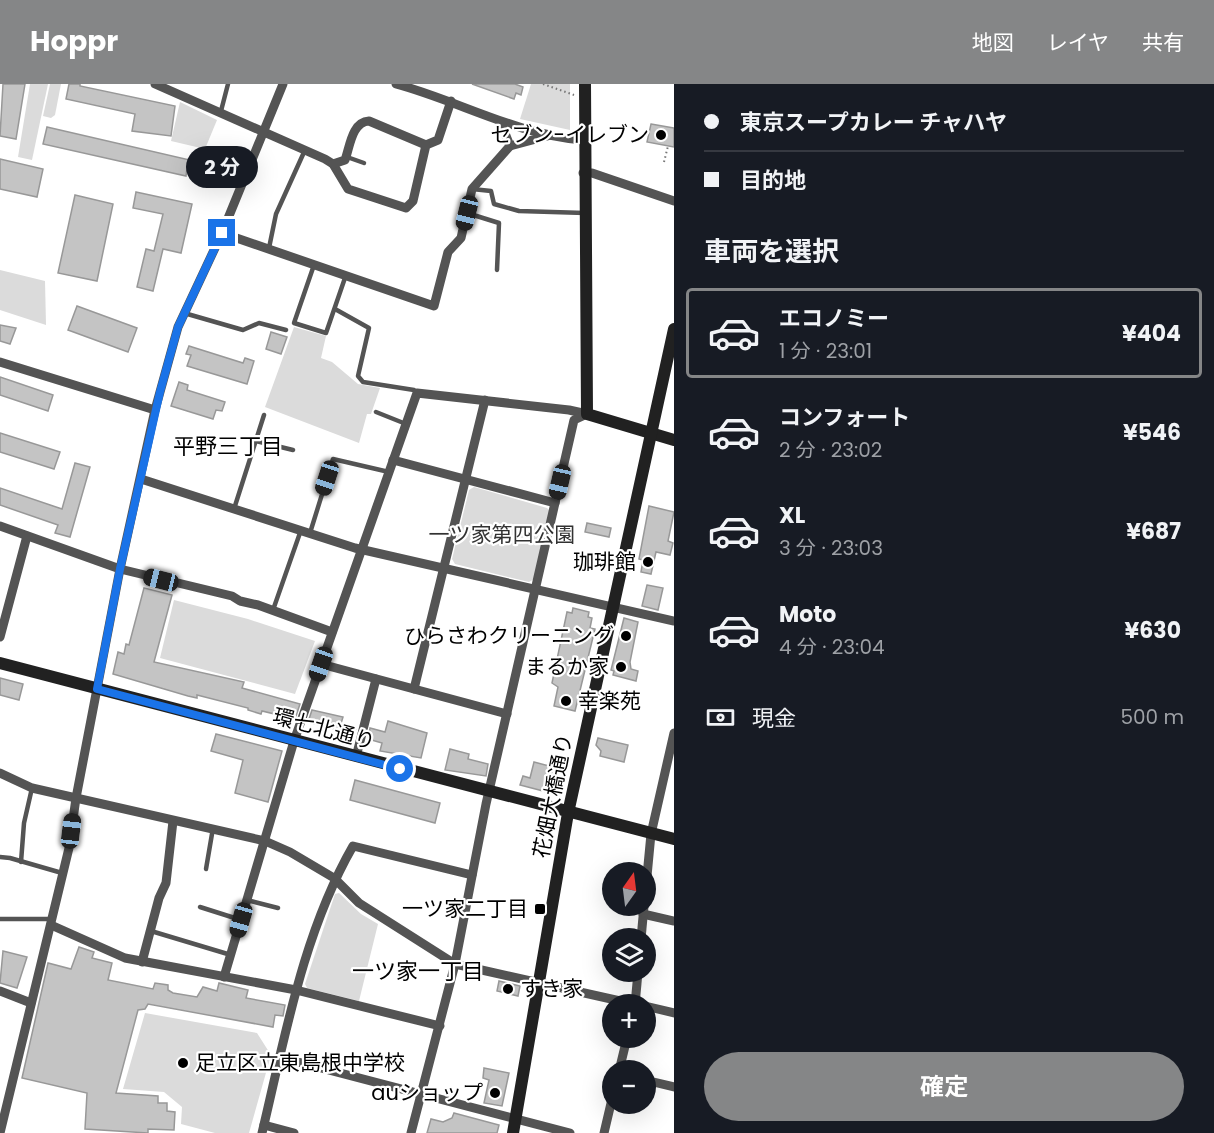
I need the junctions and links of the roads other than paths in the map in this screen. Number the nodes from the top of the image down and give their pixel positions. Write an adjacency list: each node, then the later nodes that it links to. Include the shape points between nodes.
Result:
1 (155, 84): 7 (street)
2 (228, 84): 7 (lane)
3 (283, 84): 9 (street)
4 (396, 84): 6 (street)
5 (585, 84): 11 (street)
6 (451, 101): 8 (street); 12 (street, via 438,140)
7 (221, 111): 9 (street)
8 (501, 123): 10 (street); 13 (street)
9 (264, 130): 14 (street); 23 (street)
10 (553, 134): 11 (street); 13 (street)
11 (584, 140): 18 (street)
12 (426, 145): 15 (street, via 369,121 362,122); 17 (street, via 413,201 406,208 348,189)
13 (510, 146): 19 (street)
14 (304, 150): 17 (street); 24 (lane, via 276,214)
15 (346, 157): 16 (lane); 17 (street)
16 (364, 163)
17 (333, 164)
18 (583, 173): 20 (street); 22 (street)
19 (472, 189): 21 (street); 22 (lane, via 491,191 494,204 519,211)
20 (674, 201)
21 (467, 213): 26 (lane, via 499,223); 27 (street, via 461,238 448,252 434,306)
22 (585, 213): 37 (street)
23 (222, 233): 24 (street); 29 (street)
24 (269, 248): 25 (street)
25 (314, 264): 27 (street); 28 (lane, via 294,323 326,333)
26 (497, 270)
27 (346, 275): 28 (lane)
28 (335, 309): 33 (lane, via 369,328 358,376 363,382)
29 (184, 313): 31 (lane, via 243,330 258,323); 35 (street)
30 (674, 329): 40 (street, 花畑大橋通り)
31 (286, 330)
32 (0, 362): 35 (street)
33 (417, 393): 34 (street); 39 (street)
34 (485, 400): 37 (street); 47 (street)
35 (155, 410): 46 (street)
36 (376, 412): 39 (lane)
37 (586, 414): 40 (street); 48 (street, via 574,420)
38 (264, 415): 42 (lane)
39 (406, 424): 44 (street)
40 (651, 432): 41 (street); 57 (street, 花畑大橋通り)
41 (674, 440)
42 (256, 441): 43 (lane); 49 (lane)
43 (293, 450)
44 (393, 460): 45 (street); 47 (street)
45 (389, 472): 51 (lane, via 333,459); 53 (street)
46 (141, 479): 49 (street); 55 (street)
47 (466, 480): 48 (street); 54 (street)
48 (555, 503): 56 (street)
49 (234, 509): 51 (street)
50 (0, 526): 52 (street)
51 (305, 532): 53 (street); 58 (lane)
52 (27, 536): 55 (street); 61 (street)
53 (362, 549): 54 (street); 60 (street)
54 (444, 567): 56 (street); 66 (street)
55 (120, 569): 58 (street); 65 (street)
56 (535, 589): 57 (street); 67 (street)
57 (613, 606): 59 (street); 76 (street, 花畑大橋通り)
58 (273, 610): 60 (street)
59 (674, 621)
60 (332, 632): 63 (street)
61 (0, 638)
62 (0, 663): 65 (street, 環七北通り)
63 (321, 664): 64 (street); 69 (street)
64 (376, 679): 66 (street); 71 (street)
65 (97, 689): 69 (street, 環七北通り); 75 (street)
66 (414, 689): 67 (street)
67 (507, 714): 74 (street)
68 (674, 733): 70 (street)
69 (294, 741): 71 (street, 環七北通り); 81 (street)
70 (672, 748): 79 (street)
71 (356, 757): 74 (street, 環七北通り)
72 (0, 773): 73 (street)
73 (32, 788): 75 (street); 83 (lane)
74 (489, 792): 76 (street, 環七北通り); 87 (street)
75 (76, 798): 77 (street); 86 (street)
76 (568, 813): 79 (street, 環七北通り); 102 (street, 花畑大橋通り)
77 (173, 821): 78 (street); 97 (street, via 165,883)
78 (213, 828): 81 (street); 85 (lane)
79 (651, 834): 80 (street, 環七北通り); 84 (street)
80 (674, 839)
81 (265, 841): 88 (street); 89 (street)
82 (0, 857): 83 (lane)
83 (21, 862): 86 (lane)
84 (648, 862)
85 (206, 869)
86 (62, 873): 96 (street)
87 (472, 875): 88 (street, via 353,846); 100 (street)
88 (334, 878): 100 (street, via 359,903); 103 (street)
89 (247, 900): 91 (lane); 94 (street)
90 (200, 907): 94 (lane)
91 (278, 908)
92 (656, 914): 95 (street)
93 (0, 919): 96 (lane)
94 (241, 920): 98 (street)
95 (674, 921)
96 (52, 922): 99 (street, via 125,958); 106 (street)
97 (150, 932): 98 (lane); 99 (street)
98 (231, 955): 101 (street)
99 (142, 962): 101 (street)
100 (455, 964): 102 (street); 109 (street)
101 (224, 977): 103 (street)
102 (538, 983): 105 (street); 117 (street, 花畑大橋通り)
103 (297, 990): 109 (street); 110 (street)
104 (0, 991): 106 (street)
105 (602, 997)
106 (32, 1003): 113 (street)
107 (656, 1009): 108 (street)
108 (674, 1013)
109 (440, 1026): 115 (street)
110 (279, 1057): 115 (street); 118 (street)
111 (0, 1083): 113 (street)
112 (656, 1083): 114 (street)
113 (11, 1085): 119 (street)
114 (674, 1087)
115 (422, 1094): 117 (street); 121 (street)
116 (608, 1114): 124 (street)
117 (515, 1119): 122 (street, 花畑大橋通り); 123 (street)
118 (263, 1129): 120 (street)
119 (0, 1133)
120 (294, 1133)
121 (411, 1133)
122 (513, 1133)
123 (570, 1133)
124 (604, 1133)

